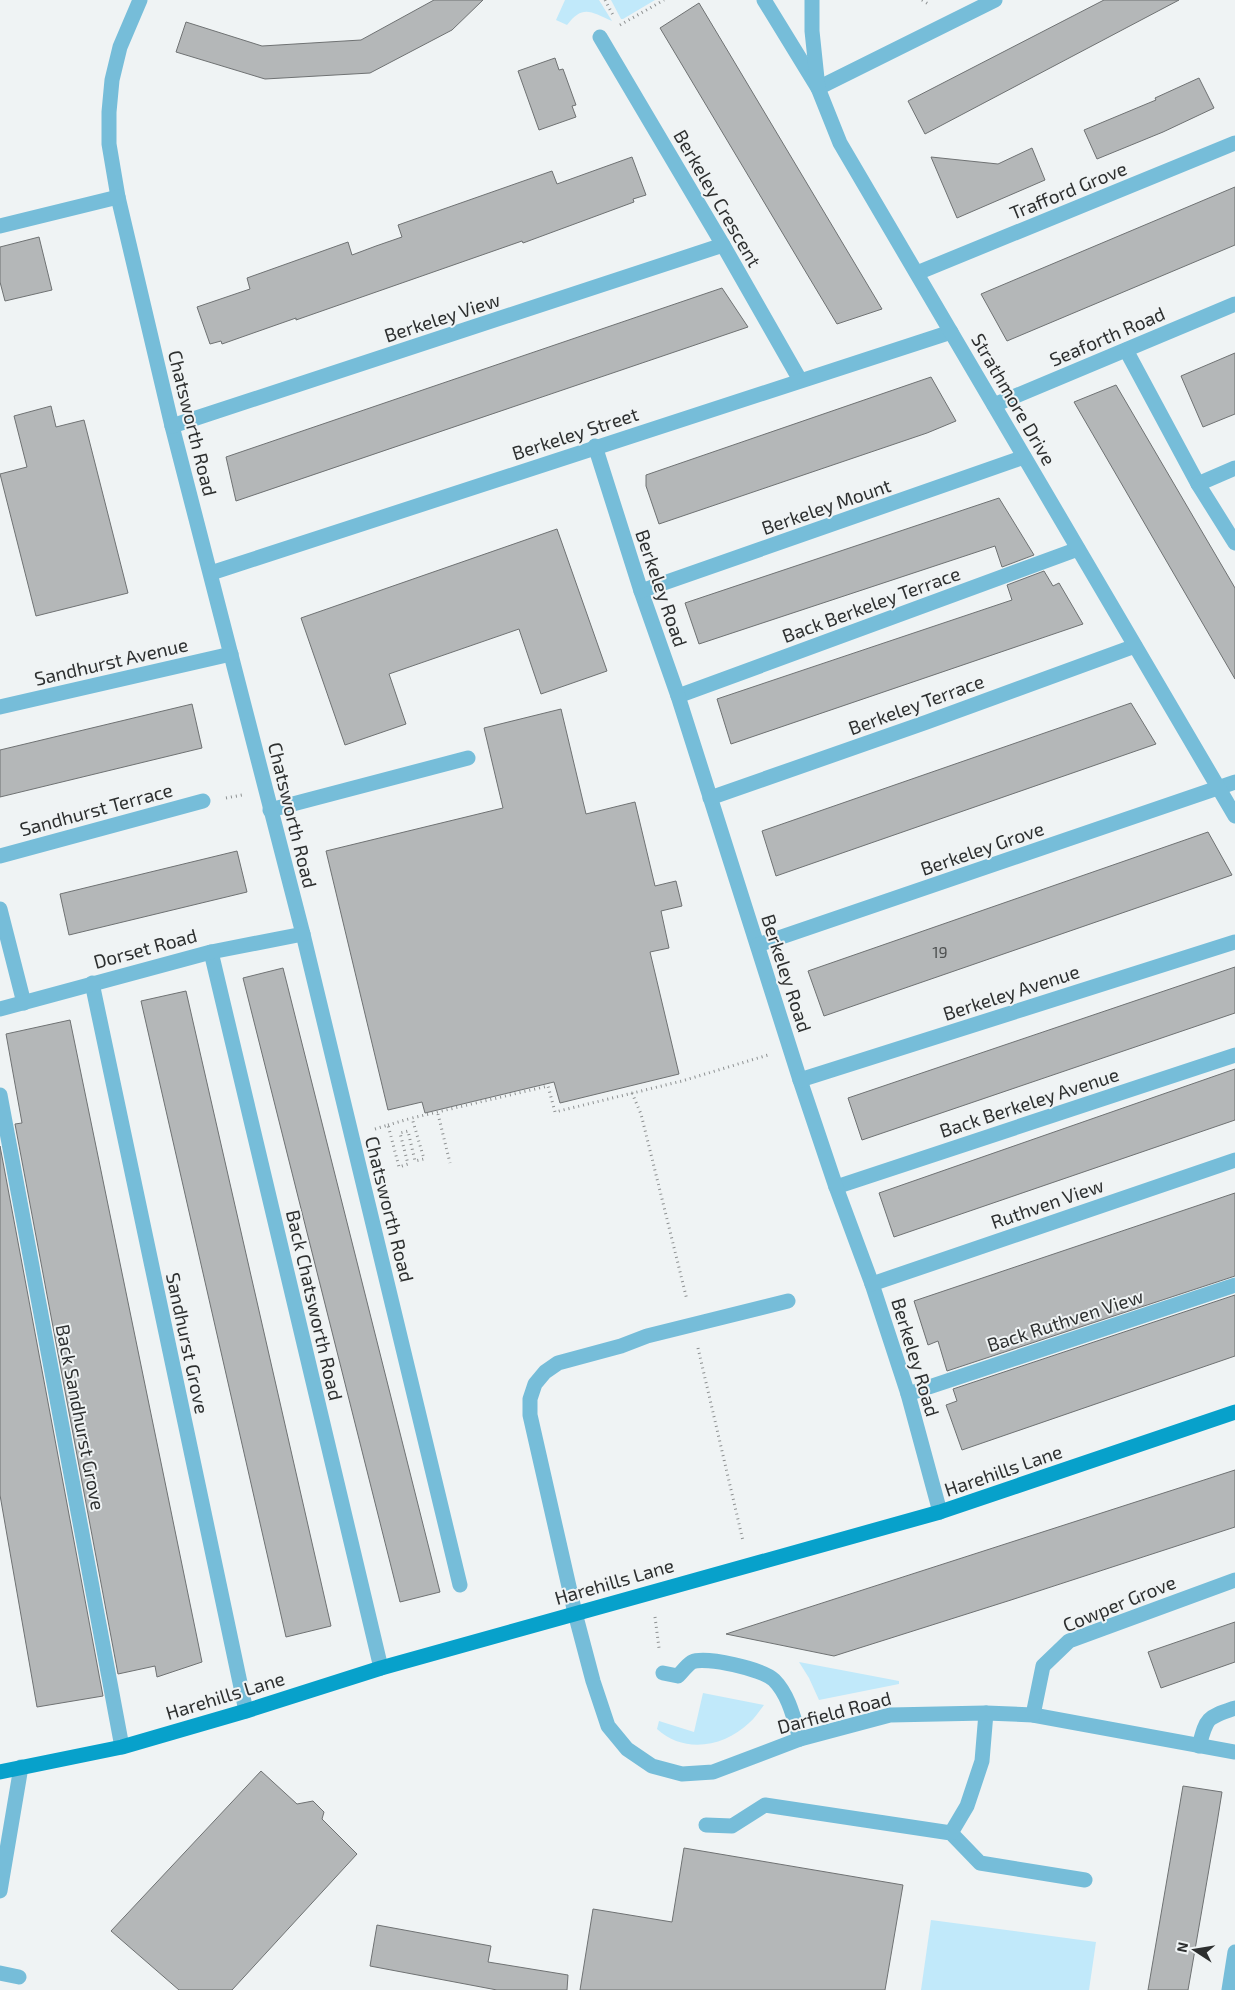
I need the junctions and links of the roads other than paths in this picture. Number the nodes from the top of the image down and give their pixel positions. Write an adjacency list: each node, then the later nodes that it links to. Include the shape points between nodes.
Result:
1 (140, 0): 8 (street, Chatsworth Road, via 120,47 112,80 109,144)
2 (764, 0): 6 (street, Strathmore Drive)
3 (812, 0): 6 (street)
4 (995, 0): 6 (street)
5 (600, 37): 10 (street, Berkeley Crescent)
6 (818, 88): 11 (street, Strathmore Drive, via 840,142)
7 (1235, 144): 11 (street, Trafford Grove)
8 (118, 197): 9 (street); 17 (street, Chatsworth Road)
9 (0, 226)
10 (723, 245): 15 (street, Berkeley Crescent); 17 (street, Berkeley View)
11 (917, 273): 13 (street, Strathmore Drive)
12 (1235, 304): 14 (street, Seaforth Road)
13 (951, 332): 15 (street, Berkeley Street); 16 (street, Strathmore Drive)
14 (1126, 350): 16 (street, Seaforth Road); 21 (street)
15 (800, 380): 18 (street, Berkeley Street)
16 (994, 404): 19 (street, Strathmore Drive)
17 (172, 426): 24 (street, Chatsworth Road)
18 (596, 446): 24 (street, Berkeley Street); 25 (street, Berkeley Road)
19 (1024, 457): 23 (street, Strathmore Drive); 25 (street, Berkeley Mount)
20 (1235, 468): 21 (street)
21 (1198, 484): 22 (street)
22 (1235, 544)
23 (1078, 549): 26 (street, Strathmore Drive); 28 (street, Back Berkeley Terrace)
24 (211, 573): 27 (street, Chatsworth Road)
25 (640, 591): 28 (street, Berkeley Road)
26 (1135, 646): 32 (street, Strathmore Drive); 33 (street, Berkeley Terrace)
27 (231, 654): 29 (street, Sandhurst Avenue); 35 (street, Chatsworth Road)
28 (678, 696): 33 (street, Berkeley Road)
29 (0, 707)
30 (468, 758): 35 (street)
31 (1235, 782): 32 (street, Berkeley Grove)
32 (1219, 788): 36 (street, Strathmore Drive); 41 (street, Berkeley Grove)
33 (710, 798): 41 (street, Berkeley Road)
34 (203, 801): 37 (street, Sandhurst Terrace)
35 (270, 810): 39 (street, Chatsworth Road)
36 (1235, 816)
37 (0, 856)
38 (0, 909): 44 (street)
39 (303, 934): 42 (street, Dorset Road); 58 (street, Chatsworth Road)
40 (1235, 942): 47 (street, Berkeley Avenue)
41 (758, 945): 47 (street, Berkeley Road)
42 (211, 952): 43 (street, Dorset Road); 60 (street, Back Chatsworth Road)
43 (92, 983): 44 (street, Dorset Road); 63 (street, Sandhurst Grove)
44 (24, 1003): 45 (street, Dorset Road)
45 (0, 1009)
46 (1235, 1055): 50 (street, Back Berkeley Avenue)
47 (800, 1080): 50 (street, Berkeley Road)
48 (0, 1095): 68 (street, Back Sandhurst Grove)
49 (1235, 1160): 51 (street, Ruthven View)
50 (836, 1187): 51 (street, Berkeley Road)
51 (872, 1284): 54 (street, Berkeley Road)
52 (1235, 1284): 54 (street, Back Ruthven View)
53 (788, 1301): 59 (street, Darfield Road, via 648,1336 558,1363 535,1384 530,1414)
54 (908, 1394): 56 (street, Berkeley Road)
55 (1235, 1412): 56 (main road, Harehills Lane)
56 (940, 1512): 59 (main road, Harehills Lane)
57 (1235, 1580): 65 (street, Cowper Grove, via 1069,1641 1043,1666)
58 (460, 1585)
59 (575, 1613): 60 (main road, Harehills Lane); 66 (street, Darfield Road, via 608,1726 627,1749 652,1766 682,1774 712,1772)
60 (381, 1668): 63 (main road, Harehills Lane)
61 (663, 1673): 66 (street, via 678,1676 690,1663 705,1660 773,1678 786,1698)
62 (1235, 1708): 67 (street, via 1209,1719)
63 (246, 1711): 68 (main road, Harehills Lane)
64 (986, 1713): 65 (street, Darfield Road); 66 (street, Darfield Road, via 890,1715); 73 (street, via 982,1761 967,1806)
65 (1033, 1715): 67 (street, Darfield Road)
66 (800, 1740)
67 (1199, 1746): 69 (street, Darfield Road)
68 (122, 1747): 70 (main road, Harehills Lane)
69 (1235, 1752)
70 (21, 1767): 71 (main road, Harehills Lane); 75 (street)
71 (0, 1772)
72 (706, 1825): 73 (street, via 732,1826 766,1805)
73 (951, 1833): 74 (street, via 980,1863)
74 (1085, 1880)
75 (0, 1891)
76 (1235, 1952): 79 (street)
77 (0, 1973): 78 (street)
78 (19, 1977)
79 (1229, 1990)

